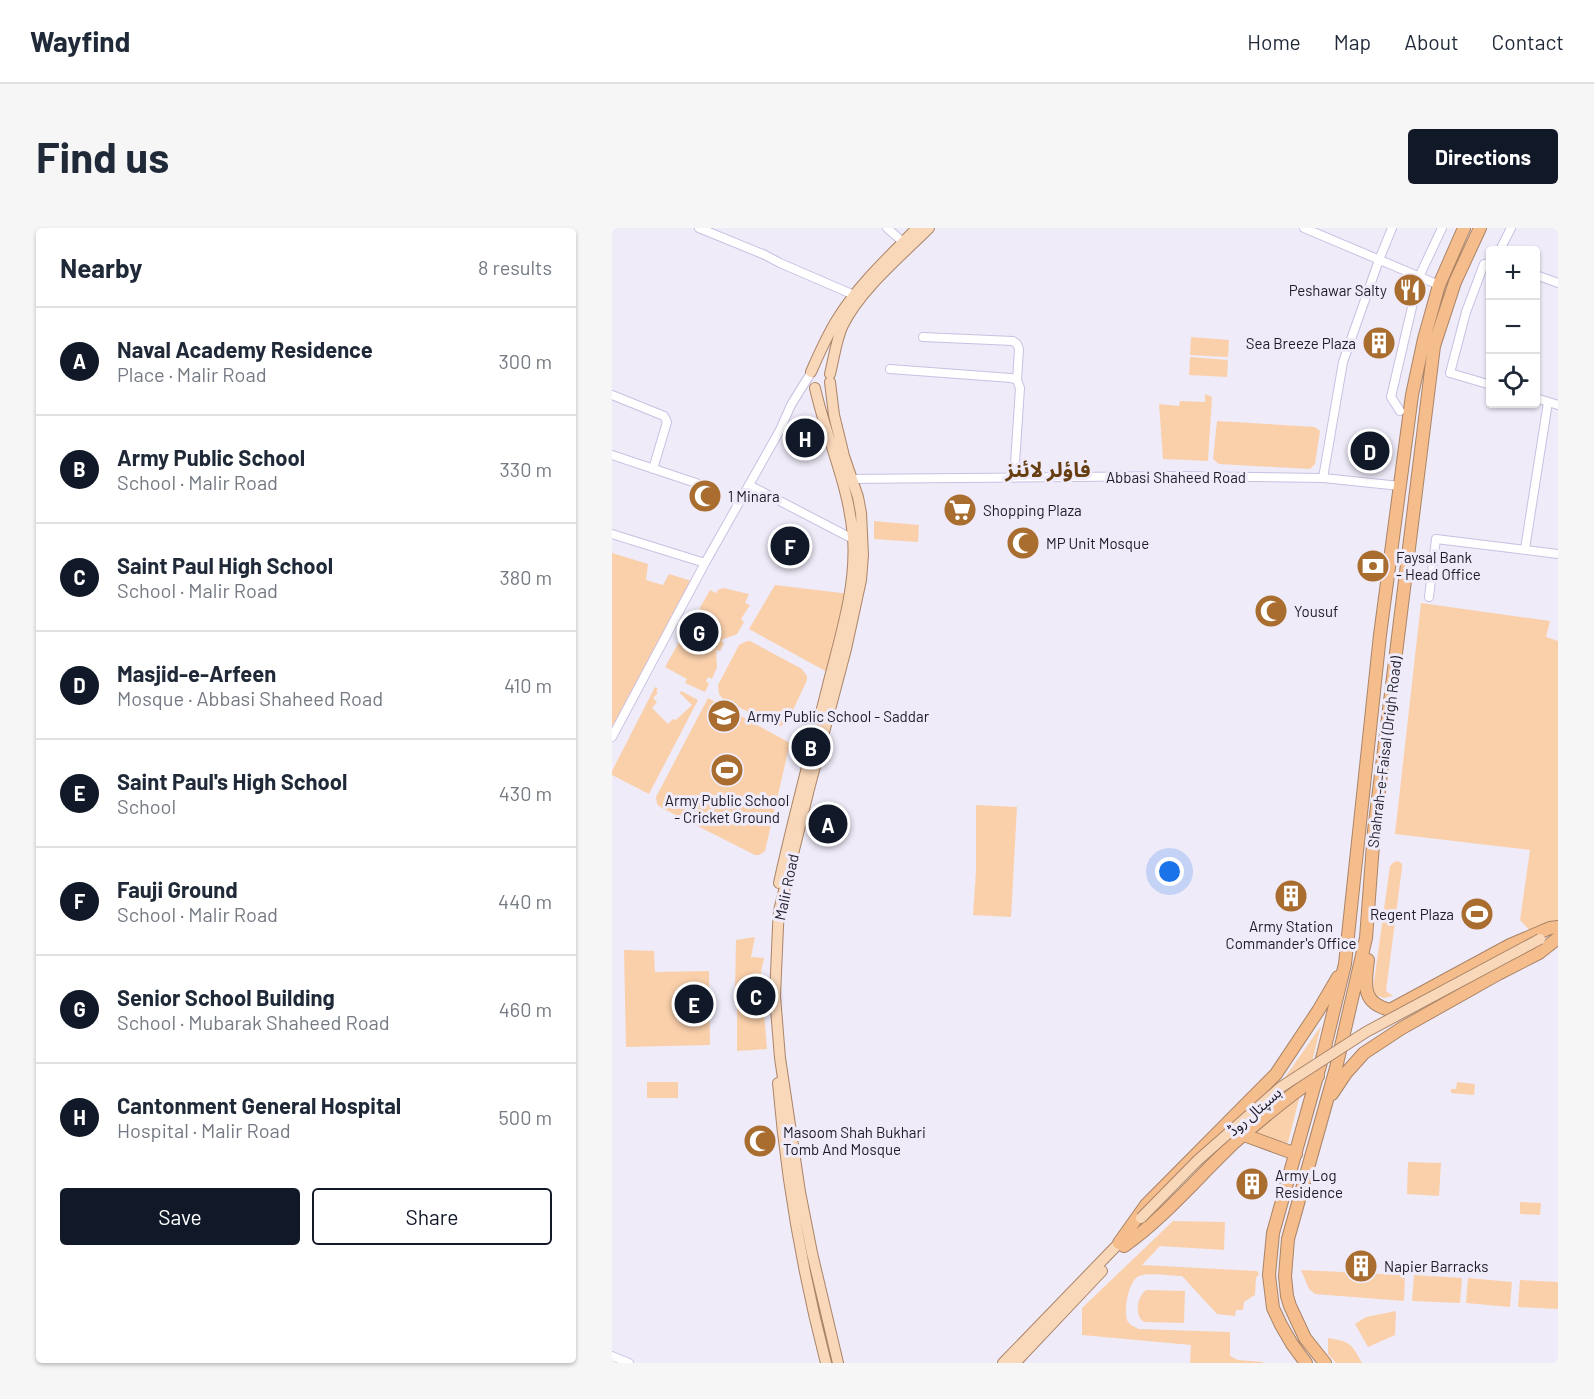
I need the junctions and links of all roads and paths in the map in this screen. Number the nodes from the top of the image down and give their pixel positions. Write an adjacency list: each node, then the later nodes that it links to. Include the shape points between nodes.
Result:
1 (699, 228): 19 (street)
2 (887, 228): 11 (street)
3 (917, 228): 11 (main road)
4 (930, 228): 23 (main road, via 877,280 848,317 838,340)
5 (1304, 228): 13 (street)
6 (1392, 228): 13 (street)
7 (1442, 228): 16 (street)
8 (1464, 228): 18 (highway, Shahrah-e-Faisal (Drigh Road))
9 (1480, 228): 50 (highway, Shahrah-e-Faisal (Drigh Road), via 1455,282 1434,346 1374,831)
10 (1511, 228): 12 (street)
11 (903, 242): 19 (main road)
12 (1502, 246)
13 (1379, 260): 16 (street); 36 (street, via 1343,362)
14 (1486, 264): 25 (street, via 1466,312 1450,374)
15 (1540, 276): 17 (street)
16 (1419, 277): 18 (street); 32 (street, via 1391,397)
17 (1558, 283)
18 (1439, 285): 39 (highway, Shahrah-e-Faisal (Drigh Road), via 1412,395)
19 (854, 295): 22 (main road, via 827,336)
20 (922, 337): 24 (street, via 1013,341 1019,349)
21 (891, 369): 24 (street)
22 (810, 374): 23 (main road, via 823,368); 26 (main road); 28 (street)
23 (830, 378): 26 (main road, via 825,387); 37 (main road, Malir Road)
24 (1017, 380): 35 (street, via 1020,388)
25 (1486, 384)
26 (814, 387): 28 (street); 37 (main road, Malir Road, via 822,419)
27 (612, 395): 34 (street, via 664,416 667,422)
28 (796, 397): 38 (street)
29 (1540, 399): 30 (street)
30 (1548, 402): 31 (street); 43 (street)
31 (1558, 405)
32 (1400, 411)
33 (612, 456): 34 (street)
34 (653, 469): 40 (street)
35 (1014, 478): 36 (street, Abbasi Shaheed Road); 37 (street, Abbasi Shaheed Road)
36 (1323, 478): 39 (street, Abbasi Shaheed Road)
37 (848, 479): 42 (main road, Malir Road); 63 (main road, Malir Road, via 861,513 861,580 779,911 776,983 780,1058 793,1149)
38 (749, 485): 42 (street); 45 (street)
39 (1400, 486): 52 (highway, Shahrah-e-Faisal (Drigh Road))
40 (714, 489)
41 (612, 534): 45 (street)
42 (853, 539): 62 (main road, Malir Road, via 845,611 772,910 768,984 783,1137 797,1229)
43 (1525, 549): 44 (street); 46 (street, via 1436,539)
44 (1558, 554)
45 (705, 563): 47 (street)
46 (1429, 597)
47 (612, 736)
48 (1558, 928): 50 (highway, via 1510,945 1390,1010 1372,1003 1367,994); 51 (main road, ہسپتال روڈ)
49 (1558, 937): 51 (main road, ہسپتال روڈ); 56 (highway, via 1539,953 1364,1053)
50 (1366, 938): 56 (highway, Shahrah-e-Faisal (Drigh Road))
51 (1542, 940): 59 (main road, ہسپتال روڈ, bridge, via 1366,1032 1281,1087 1198,1160)
52 (1345, 964): 53 (highway, Shahrah-e-Faisal (Drigh Road)); 54 (highway)
53 (1318, 1076): 55 (highway); 58 (highway, Shahrah-e-Faisal (Drigh Road))
54 (1272, 1079): 55 (highway); 59 (highway, via 1146,1205)
55 (1297, 1090): 57 (highway)
56 (1325, 1106): 67 (highway, Shahrah-e-Faisal (Drigh Road), via 1288,1239 1285,1276 1290,1306 1305,1338)
57 (1244, 1135): 58 (highway); 59 (highway, via 1144,1232)
58 (1296, 1154): 66 (highway, Shahrah-e-Faisal (Drigh Road), via 1273,1233 1269,1275 1273,1308)
59 (1121, 1245): 64 (main road, ہسپتال روڈ); 65 (main road, ہسپتال روڈ)
60 (612, 1356): 61 (street)
61 (629, 1363)
62 (826, 1363)
63 (838, 1363)
64 (1003, 1363)
65 (1015, 1363)
66 (1306, 1363)
67 (1325, 1363)

